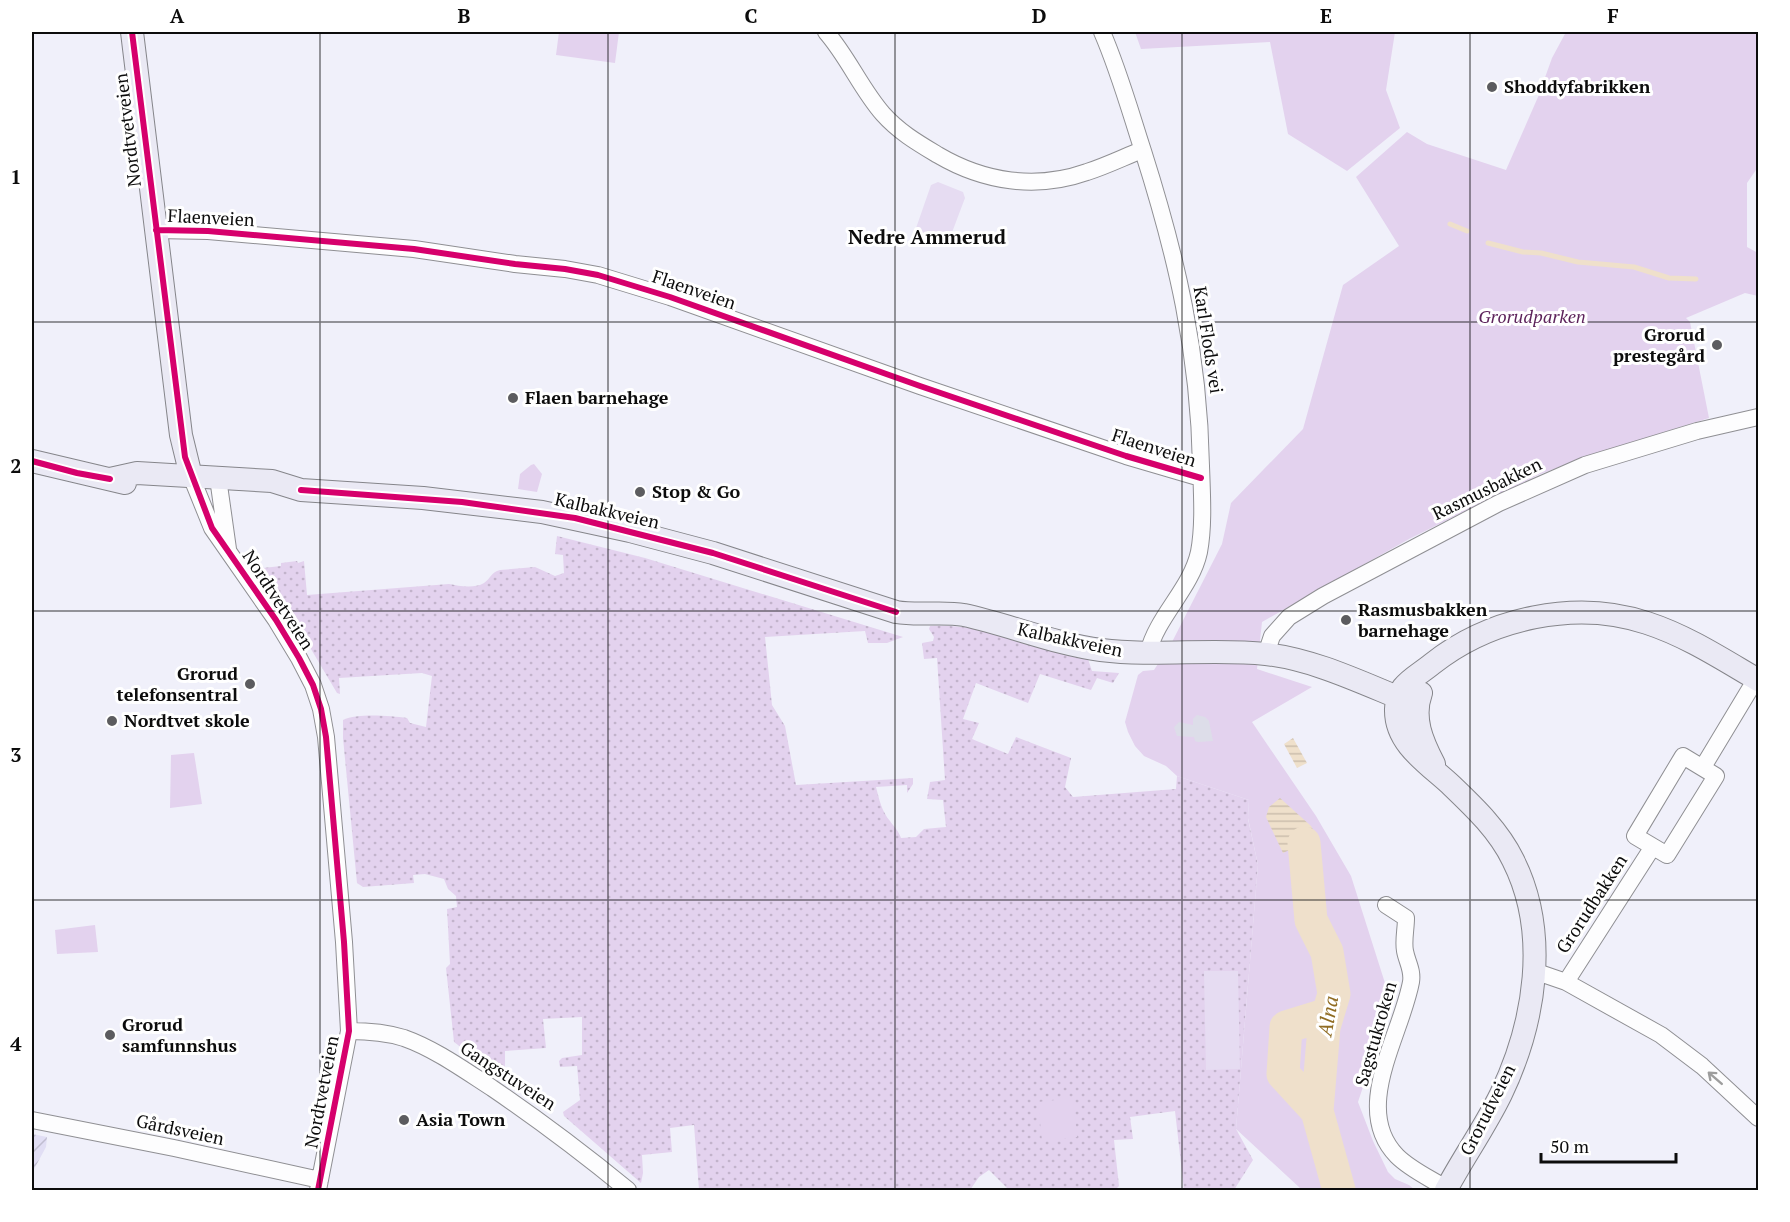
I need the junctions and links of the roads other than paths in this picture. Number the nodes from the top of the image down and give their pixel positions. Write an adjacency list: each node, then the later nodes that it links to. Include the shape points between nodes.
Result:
1 (132, 32): 5 (street, Nordtvetveien)
2 (826, 32): 4 (street, via 866,92 896,128 960,168 999,180 1045,180 1087,172)
3 (1102, 32): 4 (street, Karl Flods vei)
4 (1142, 150): 8 (street, Karl Flods vei, via 1168,233 1192,347 1201,425)
5 (156, 231): 8 (street, Flaenveien, via 208,231 414,249 598,275 1126,456); 9 (street, Nordtvetveien, via 181,435)
6 (1758, 417): 13 (street, Rasmusbakken, via 1697,430 1585,465 1499,503 1289,617 1272,636)
7 (32, 460): 9 (street, Kalbakkveien, via 110,478 137,472)
8 (1202, 478): 12 (street, Karl Flods vei, via 1198,554 1156,630)
9 (194, 484): 10 (street, Kalbakkveien); 11 (street, Nordtvetveien, via 212,528)
10 (219, 486): 11 (street, Nordtvetveien); 12 (street, Kalbakkveien, via 275,496 301,490 453,501 565,516 713,553 896,612 961,614 1087,647)
11 (228, 549): 21 (street, Nordtvetveien, via 299,658 321,709 332,790)
12 (1148, 653): 13 (street, Kalbakkveien)
13 (1266, 654): 15 (street, via 1313,665)
14 (1757, 680): 15 (street, via 1664,629 1624,617 1584,612 1540,616 1468,642 1417,673 1410,680); 16 (street)
15 (1407, 701): 19 (street, Grorudveien, via 1396,713 1405,740 1486,820 1513,860 1532,915)
16 (1703, 767): 17 (street, Grorudbakken, via 1716,776 1667,855); 17 (street, Grorudbakken, via 1683,756 1635,836)
17 (1652, 848): 20 (street, Grorudbakken)
18 (1386, 905): 25 (street, Sagstukroken, via 1406,918 1405,950 1412,971 1406,1006 1378,1089 1379,1123 1382,1136 1397,1156)
19 (1534, 971): 20 (street); 25 (street, Grorudveien, via 1524,1029 1511,1070)
20 (1566, 982): 22 (street, one-way to 20, via 1702,1066 1661,1035)
21 (349, 1031): 24 (street, Nordtvetveien); 26 (street, Gangstuveien, via 375,1031 434,1052 546,1125)
22 (1758, 1118)
23 (32, 1120): 24 (street, Gårdsveien, via 174,1148)
24 (319, 1185)
25 (1447, 1190)
26 (628, 1191)

